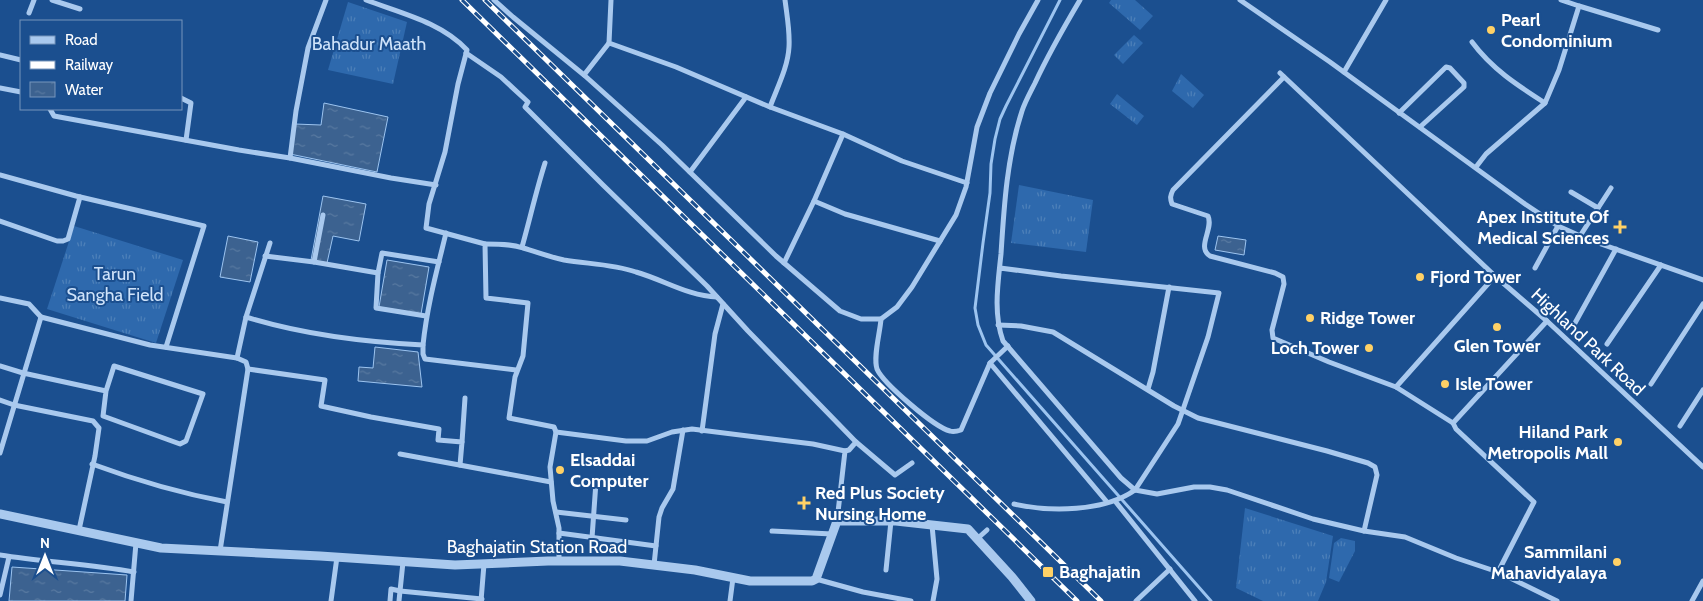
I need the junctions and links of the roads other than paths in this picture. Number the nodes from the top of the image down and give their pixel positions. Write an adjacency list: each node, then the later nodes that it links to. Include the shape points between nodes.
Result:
1 (34, 0): 16 (street)
2 (52, 0): 15 (street)
3 (326, 0): 36 (street, via 308,48)
4 (366, 0): 20 (street, via 420,20 457,39)
5 (494, 0): 24 (street)
6 (611, 0): 19 (street)
7 (785, 0): 30 (street, via 789,48)
8 (1038, 0): 41 (street, via 990,93 977,127)
9 (1080, 0): 63 (street, via 1022,109 1013,141 1006,190)
10 (1240, 0): 13 (street)
11 (1386, 0): 23 (street)
12 (1561, 0): 14 (street)
13 (1247, 2): 23 (street)
14 (1579, 6): 17 (street); 29 (street)
15 (80, 9)
16 (29, 13)
17 (1658, 30)
18 (1472, 42): 29 (street, via 1499,71)
19 (609, 43): 24 (street); 27 (street)
20 (466, 53): 42 (street); 69 (street, via 501,77 528,102 525,107)
21 (0, 55): 22 (street)
22 (20, 60)
23 (1344, 72): 32 (street)
24 (584, 75): 39 (street)
25 (0, 88): 26 (street)
26 (20, 92)
27 (746, 97): 30 (street); 39 (street)
28 (182, 98): 35 (street, via 191,103)
29 (1545, 103): 38 (street, via 1486,154)
30 (770, 107): 34 (street)
31 (51, 110): 35 (street, via 54,116)
32 (1399, 113): 33 (street); 33 (street, via 1446,67 1450,68 1464,86)
33 (1420, 127): 38 (street)
34 (843, 134): 41 (street, via 902,161); 46 (street)
35 (186, 140): 36 (street)
36 (290, 158): 42 (street)
37 (545, 163): 56 (street)
38 (1476, 167): 50 (street)
39 (690, 172): 61 (street)
40 (0, 175): 45 (street)
41 (967, 183): 53 (street, via 956,215)
42 (436, 185): 51 (street, via 429,204 426,228)
43 (1611, 188): 47 (street)
44 (1571, 192): 47 (street)
45 (80, 197): 49 (street, via 68,239 63,241); 82 (street, via 204,226)
46 (814, 201): 53 (street, via 845,214); 61 (street)
47 (1598, 208): 52 (street)
48 (323, 215): 59 (street)
49 (0, 221)
50 (1558, 226): 52 (street); 64 (street)
51 (446, 233): 55 (street); 60 (street)
52 (1580, 236): 57 (street)
53 (940, 241): 76 (street, via 897,307)
54 (270, 243): 58 (street)
55 (485, 244): 56 (street); 88 (street, via 486,298 528,303 523,356)
56 (522, 247): 69 (street, via 548,256 636,271 677,288 704,296)
57 (1616, 249): 62 (street); 78 (street)
58 (265, 256): 59 (street); 75 (street)
59 (314, 262): 65 (street)
60 (439, 262): 65 (street, via 382,253); 73 (street)
61 (784, 263): 76 (street, via 840,310 861,319)
62 (1660, 265): 67 (street); 80 (street)
63 (1000, 268): 68 (street); 79 (street)
64 (1535, 268)
65 (378, 273): 73 (street, via 376,308)
66 (1494, 276): 77 (street, Highland Park Road); 91 (street); 91 (street, Highland Park Road, via 1282,75 1173,190 1170,196 1172,204 1208,216 1206,253 1283,277 1273,338)
67 (1703, 280)
68 (1169, 287): 92 (street); 98 (street, via 1219,292 1208,337)
69 (717, 296): 71 (street)
70 (0, 298): 74 (street, via 28,304)
71 (724, 304): 104 (street, via 715,334); 107 (street)
72 (1703, 304): 90 (street)
73 (426, 316): 81 (street)
74 (41, 317): 82 (street, via 150,346); 89 (street)
75 (246, 318): 81 (street, via 336,338); 84 (street)
76 (880, 319): 85 (street, via 876,362 882,377 926,417 950,431 961,430)
77 (1547, 321): 100 (street); 114 (street, Highland Park Road)
78 (1575, 323)
79 (998, 325): 83 (street); 92 (street, via 1053,332)
80 (1607, 344)
81 (423, 345): 88 (street, via 425,359)
82 (166, 347): 84 (street)
83 (1006, 349): 85 (street); 117 (street)
84 (236, 358): 87 (street, via 246,362)
85 (990, 363): 120 (street)
86 (0, 366): 89 (street)
87 (248, 369): 106 (street, via 325,380 321,406 439,429 438,440); 119 (street)
88 (516, 370): 105 (street, via 510,418 546,424 554,427)
89 (23, 372): 94 (street); 97 (street)
90 (1651, 384)
91 (1396, 387): 100 (street)
92 (1148, 389): 98 (street)
93 (1703, 390): 101 (street)
94 (106, 391): 99 (street); 99 (street, via 114,366 203,394 186,441 180,444)
95 (465, 398): 106 (street)
96 (0, 400): 97 (street)
97 (14, 405): 102 (street, via 93,421); 109 (street)
98 (1183, 411): 117 (street, via 1175,430); 132 (street, via 1198,418 1327,451 1375,467 1377,475)
99 (103, 416): 102 (street)
100 (1453, 423): 150 (street, via 1534,502)
101 (1680, 426)
102 (99, 428): 111 (street)
103 (682, 430): 104 (street); 105 (street, via 647,441); 138 (street, via 677,472 673,489 659,516)
104 (702, 431): 108 (street, via 813,444)
105 (556, 432): 115 (street)
106 (462, 442): 113 (street)
107 (856, 442): 108 (street); 112 (street, via 896,474)
108 (845, 451): 126 (street)
109 (0, 453)
110 (400, 454): 113 (street)
111 (92, 464): 119 (street, via 134,480); 129 (street)
112 (912, 464)
113 (460, 465): 115 (street)
114 (1703, 467)
115 (551, 482): 122 (street)
116 (596, 482): 124 (street)
117 (1135, 490): 118 (street); 132 (street, via 1157,494 1194,487 1227,490 1313,520)
118 (1115, 501): 120 (street); 147 (street)
119 (227, 502): 139 (street)
120 (1107, 502): 121 (street, via 1058,510)
121 (1014, 504)
122 (556, 512): 124 (street); 133 (street)
123 (0, 514): 129 (street, Baghajatin Station Road)
124 (593, 516): 125 (street); 135 (street)
125 (626, 520)
126 (837, 521): 127 (street); 134 (street)
127 (890, 521): 128 (street); 148 (street)
128 (932, 524): 136 (street, via 968,529); 163 (street, via 937,579)
129 (79, 530): 137 (street, Baghajatin Station Road)
130 (986, 530): 136 (street)
131 (772, 531): 134 (street)
132 (1364, 531): 150 (street, via 1405,537)
133 (559, 533): 135 (street); 143 (street)
134 (832, 534): 152 (street)
135 (592, 538): 138 (street)
136 (977, 539): 164 (street)
137 (136, 543): 139 (street, Baghajatin Station Road, via 161,548); 149 (street)
138 (656, 546): 146 (street)
139 (220, 551): 142 (street, Baghajatin Station Road)
140 (0, 555): 141 (street)
141 (9, 557): 149 (street); 155 (street)
142 (337, 557): 144 (street, Baghajatin Station Road); 158 (street)
143 (559, 561): 145 (street, Baghajatin Station Road); 146 (street, Baghajatin Station Road, via 620,561)
144 (404, 562): 145 (street, Baghajatin Station Road, via 455,566); 154 (street)
145 (484, 564): 156 (street)
146 (654, 565): 151 (street, Baghajatin Station Road)
147 (1170, 569): 165 (street); 166 (street)
148 (886, 570)
149 (134, 572): 157 (street)
150 (1498, 572): 167 (street)
151 (733, 578): 152 (street, Baghajatin Station Road, via 750,581); 161 (street)
152 (816, 579): 162 (street)
153 (1703, 581): 168 (street)
154 (400, 591): 156 (street); 159 (street, via 391,589); 160 (street)
155 (0, 595)
156 (481, 600)
157 (131, 601)
158 (331, 601)
159 (390, 601)
160 (399, 601)
161 (730, 601)
162 (911, 601)
163 (933, 601)
164 (1031, 601)
165 (1136, 601)
166 (1195, 601)
167 (1557, 601)
168 (1692, 601)

